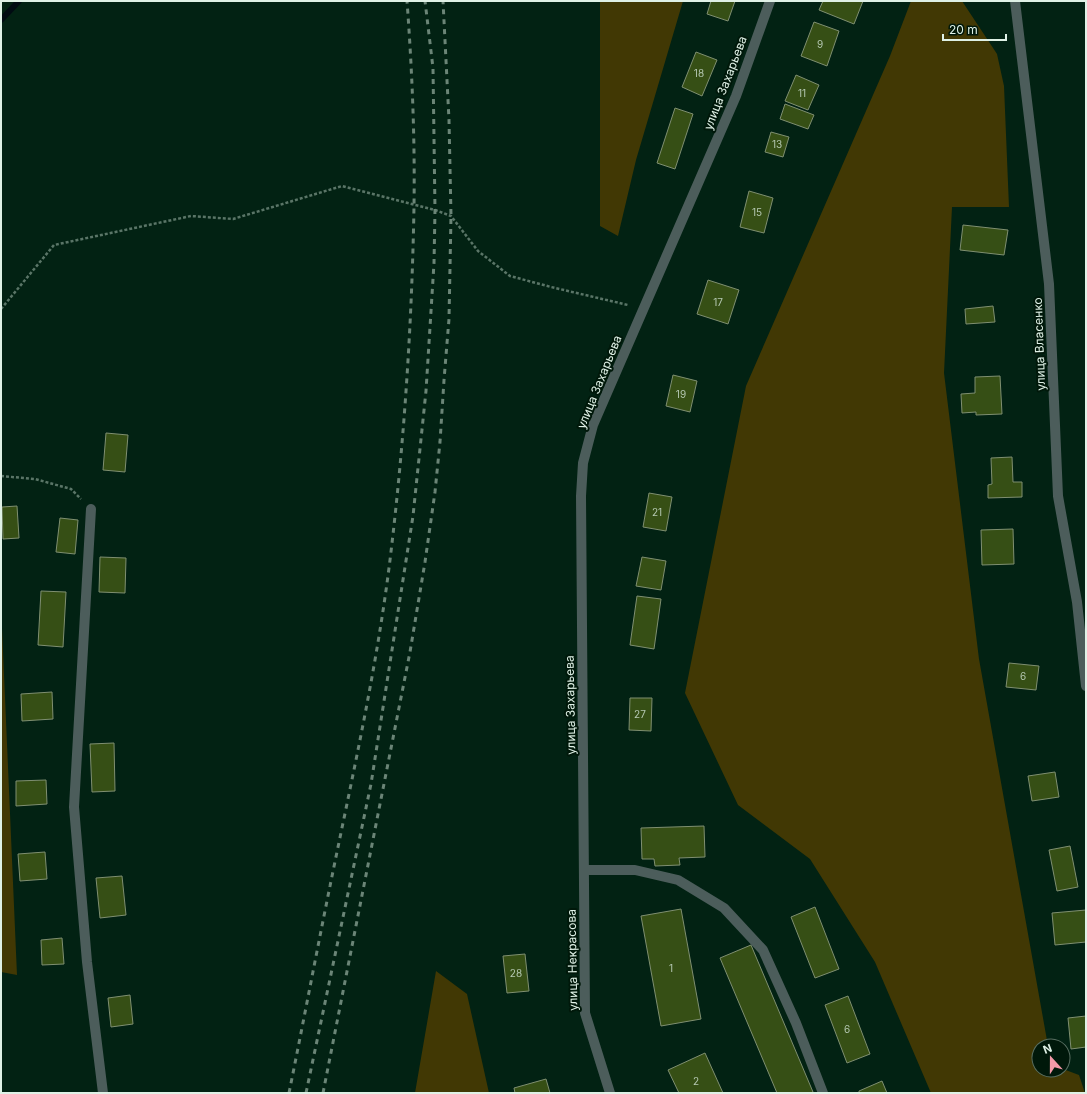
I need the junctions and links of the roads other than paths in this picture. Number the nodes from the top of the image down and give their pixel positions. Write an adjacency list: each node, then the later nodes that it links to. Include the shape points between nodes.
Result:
1 (770, 1): 5 (street, улица Захарьева, via 736,96 594,425 583,463 581,496)
2 (1015, 1): 4 (street, улица Власенко, via 1049,284 1058,496 1077,602)
3 (91, 509): 6 (street, via 74,807 87,962)
4 (1086, 686)
5 (584, 870): 7 (street, улица Некрасова, via 585,1013); 8 (street, via 634,870 678,880 724,908 763,950 796,1023)
6 (103, 1093)
7 (610, 1093)
8 (823, 1093)

